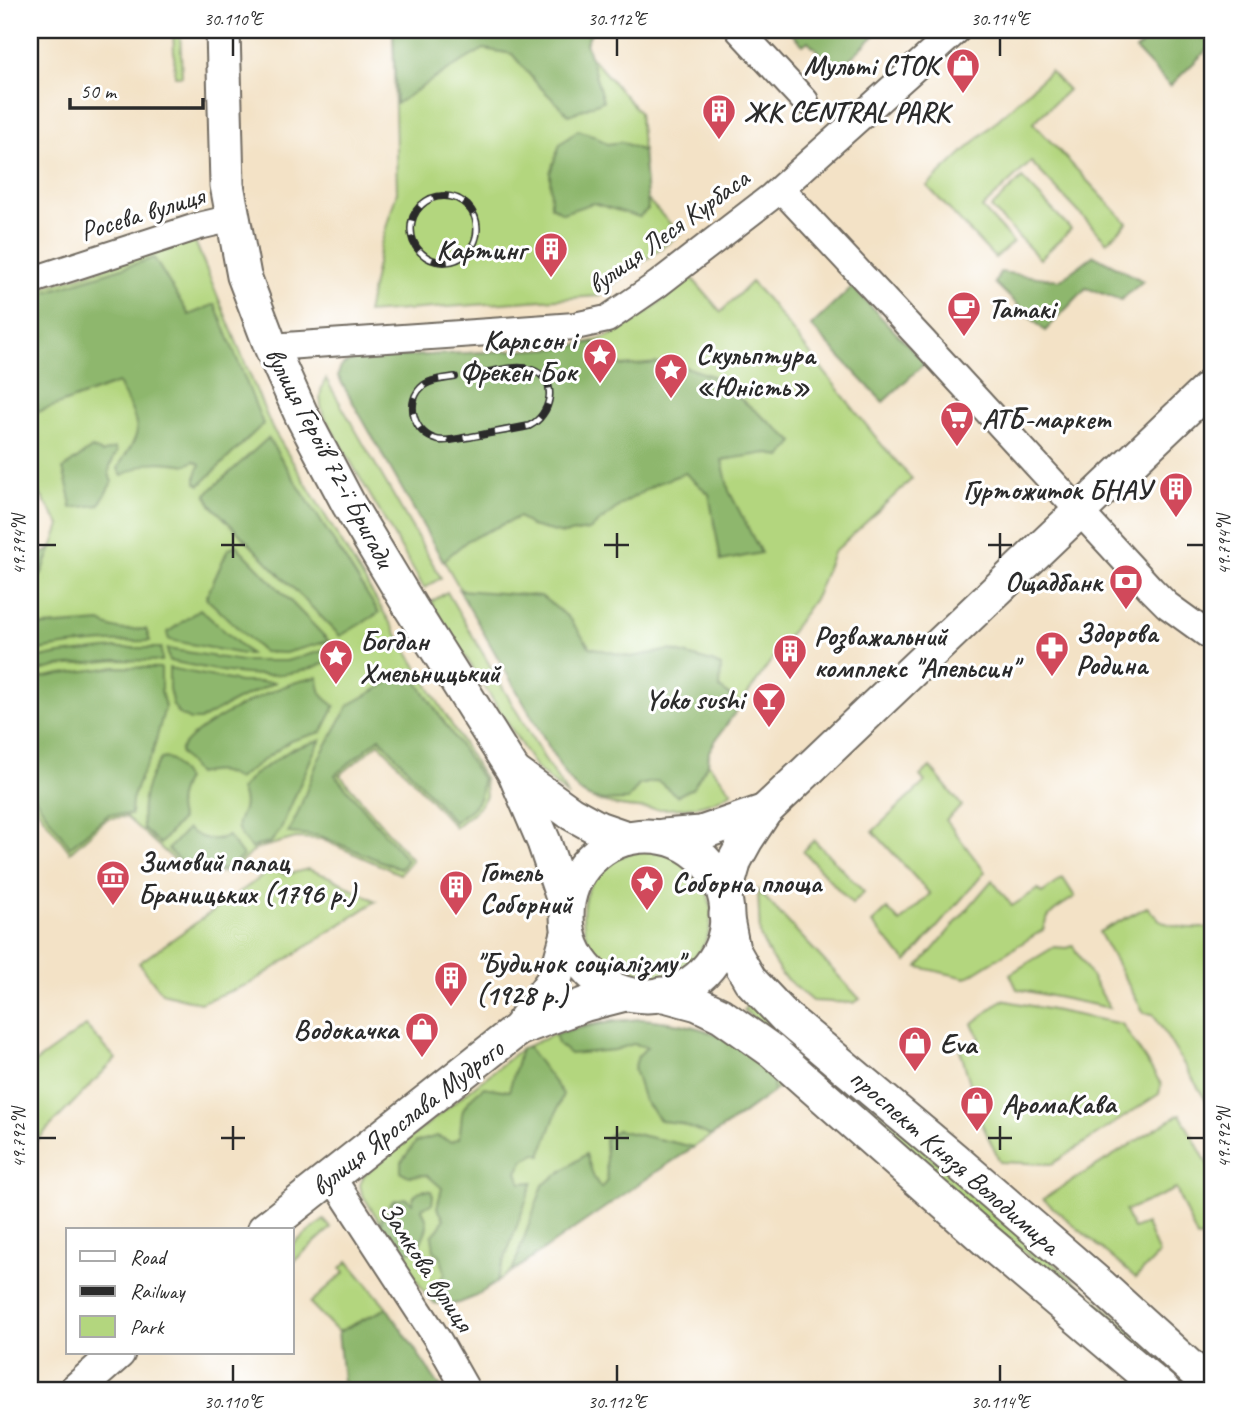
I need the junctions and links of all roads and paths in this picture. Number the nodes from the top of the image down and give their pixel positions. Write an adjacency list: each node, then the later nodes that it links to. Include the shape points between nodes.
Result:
1 (223, 30): 6 (main road, вулиця Героїв 72-ї Бригади, via 227,185)
2 (739, 30): 4 (street)
3 (957, 30): 5 (street, вулиця Леся Курбаса)
4 (806, 101)
5 (781, 189): 8 (street, вулиця Леся Курбаса, via 607,318 575,326); 10 (street)
6 (233, 218): 7 (street, Росева вулиця); 8 (main road, вулиця Героїв 72-ї Бригади, via 244,276)
7 (30, 281)
8 (271, 347): 12 (main road, вулиця Героїв 72-ї Бригади, via 349,505)
9 (1213, 384): 10 (main road)
10 (1079, 512): 11 (street, via 1167,605); 13 (main road)
11 (1213, 636)
12 (514, 772): 15 (main road, вулиця Героїв 72-ї Бригади, via 571,813); 17 (main road, вулиця Героїв 72-ї Бригади, via 544,842)
13 (765, 811): 14 (main road, via 701,833); 16 (main road, via 735,860)
14 (662, 837): 15 (main road); 16 (main road, via 686,846 707,863)
15 (626, 838): 17 (main road, via 583,867 574,883)
16 (726, 905): 19 (main road, via 725,932 712,966 683,988); 24 (main road, проспект Князя Володимира, via 733,950 750,980 785,1017 1100,1285)
17 (566, 922): 18 (main road, via 575,954 585,968 603,984); 20 (main road, вулиця Ярослава Мудрого, via 556,975)
18 (625, 994): 19 (main road); 20 (main road, вулиця Ярослава Мудрого)
19 (661, 994): 27 (main road, проспект Князя Володимира, via 721,1015 772,1051)
20 (518, 1029): 21 (main road, вулиця Ярослава Мудрого)
21 (331, 1176): 22 (main road, вулиця Ярослава Мудрого); 26 (street, Замкова вулиця, via 439,1340)
22 (266, 1228)
23 (117, 1354): 25 (main road)
24 (1213, 1388)
25 (75, 1391)
26 (467, 1391)
27 (1164, 1391)

